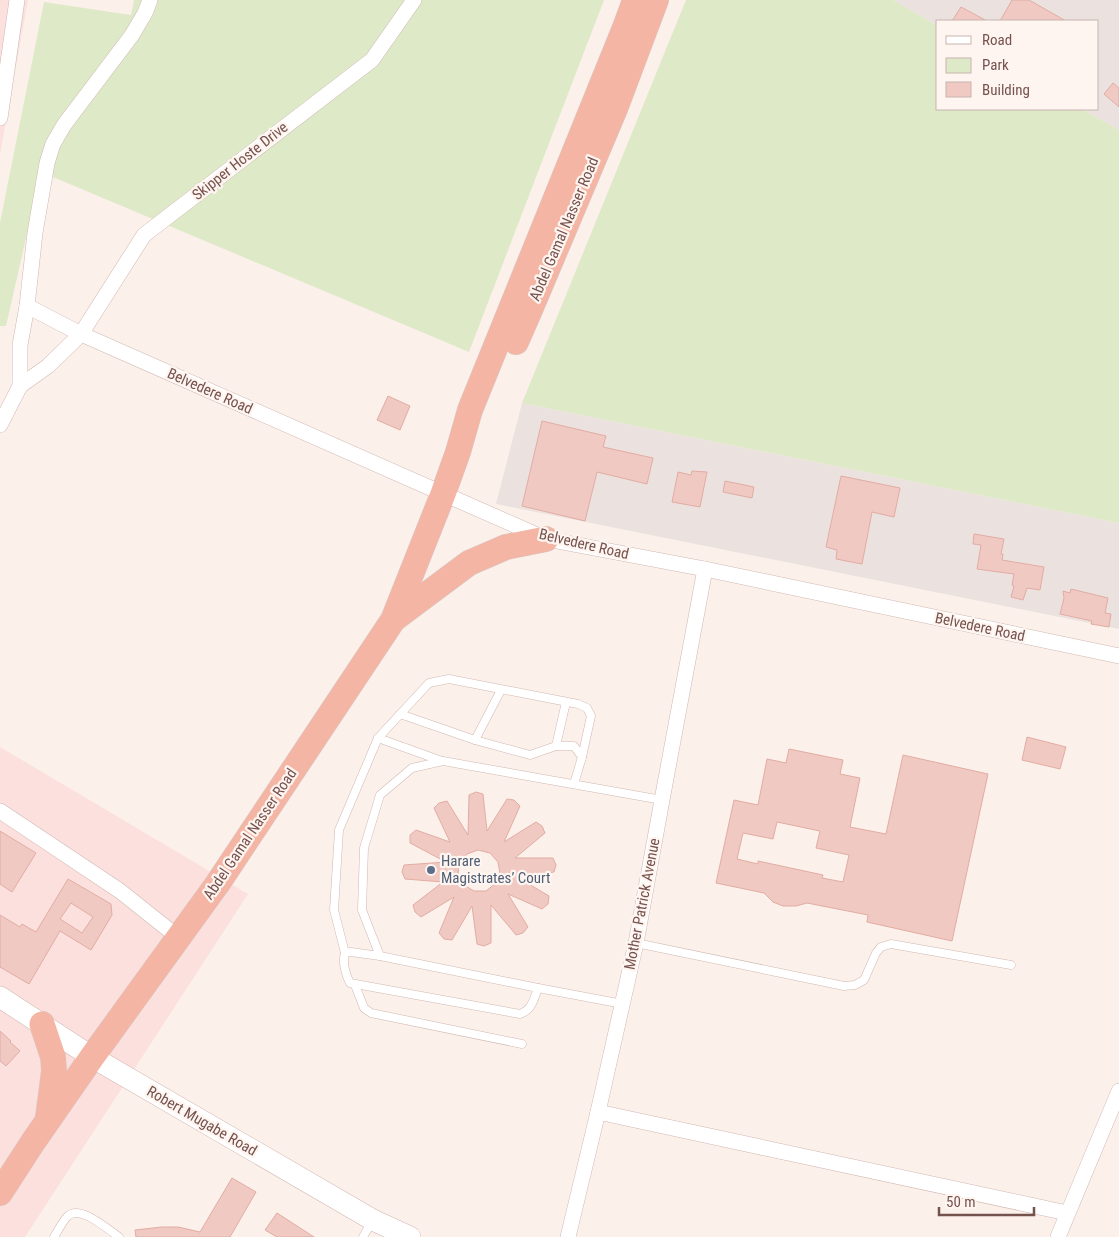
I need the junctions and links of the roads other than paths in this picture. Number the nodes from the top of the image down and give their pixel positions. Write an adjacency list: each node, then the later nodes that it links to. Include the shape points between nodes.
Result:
1 (17, 0): 6 (street)
2 (150, 0): 7 (street, Skipper Hoste Drive, via 132,35 53,144 35,233)
3 (414, 0): 8 (street, Skipper Hoste Drive, via 372,60 144,235)
4 (635, 0): 11 (highway, Abdel Gamal Nasser Road, via 470,410)
5 (656, 0): 11 (highway, Abdel Gamal Nasser Road, via 615,109 530,310 483,414)
6 (0, 118)
7 (27, 306): 8 (street); 9 (street, Skipper Hoste Drive, via 20,345)
8 (81, 334): 9 (street, Skipper Hoste Drive, via 48,366); 12 (street, Belvedere Road)
9 (20, 386): 10 (street, Skipper Hoste Drive)
10 (0, 425)
11 (458, 452): 12 (highway, Abdel Gamal Nasser Road)
12 (443, 494): 13 (street, Belvedere Road); 15 (highway, Abdel Gamal Nasser Road)
13 (546, 539): 14 (street, Belvedere Road); 15 (highway, via 506,547 469,563)
14 (705, 569): 16 (street, Belvedere Road); 26 (street, Mother Patrick Avenue)
15 (393, 620): 28 (highway, Abdel Gamal Nasser Road)
16 (1119, 656)
17 (501, 690): 18 (lane); 19 (lane, via 449,679 429,683); 21 (lane)
18 (566, 702): 22 (lane); 23 (lane, via 587,708 591,716)
19 (400, 714): 20 (lane); 21 (lane)
20 (378, 738): 24 (lane); 30 (lane, via 339,830 334,910)
21 (474, 740): 22 (lane, via 530,754)
22 (556, 746): 23 (lane, via 574,746)
23 (582, 757): 25 (lane)
24 (443, 761): 25 (lane); 31 (lane, via 412,768 380,795 364,848 362,910)
25 (574, 784): 26 (lane)
26 (662, 800): 29 (street, Mother Patrick Avenue)
27 (0, 811): 28 (street, via 120,891)
28 (179, 938): 39 (highway, Abdel Gamal Nasser Road)
29 (636, 943): 32 (lane, via 844,986 864,980 876,953 881,947 891,944); 36 (street, Mother Patrick Avenue)
30 (345, 954): 31 (lane); 33 (lane, via 347,979)
31 (380, 956): 34 (lane)
32 (1011, 965)
33 (355, 985): 34 (lane, via 520,1014 530,1007); 38 (lane, via 364,1008 371,1013)
34 (538, 988): 36 (lane)
35 (0, 996): 37 (main road, Robert Mugabe Road)
36 (623, 1004): 41 (street, Mother Patrick Avenue)
37 (42, 1024): 39 (main road, Robert Mugabe Road); 42 (highway, via 54,1071)
38 (522, 1044)
39 (92, 1057): 42 (highway, Abdel Gamal Nasser Road); 45 (main road, Robert Mugabe Road)
40 (1118, 1096): 44 (street)
41 (598, 1112): 44 (street); 49 (street, Mother Patrick Avenue)
42 (47, 1122): 43 (highway, Abdel Gamal Nasser Road)
43 (0, 1193)
44 (1067, 1214): 50 (street)
45 (368, 1228): 48 (main road, Robert Mugabe Road)
46 (54, 1237): 47 (lane, via 68,1216 75,1212 86,1214)
47 (119, 1237)
48 (410, 1237)
49 (568, 1237)
50 (1058, 1237)

